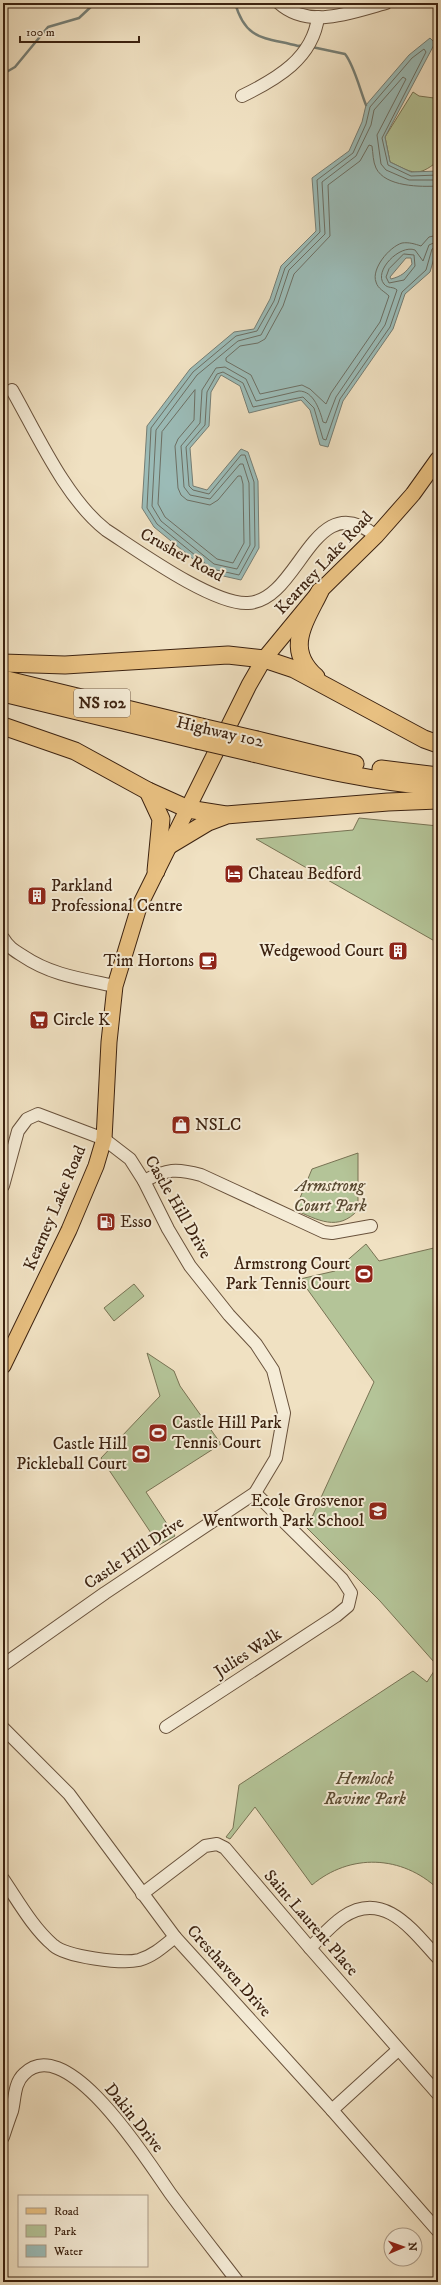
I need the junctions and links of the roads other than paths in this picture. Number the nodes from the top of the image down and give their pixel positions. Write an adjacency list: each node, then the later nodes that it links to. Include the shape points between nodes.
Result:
1 (279, 3): 3 (street, via 298,15)
2 (386, 3): 3 (street)
3 (318, 17): 4 (street, via 316,33 309,45 285,71 267,84)
4 (242, 96)
5 (12, 390): 7 (street, Crusher Road, via 75,498 92,519 202,590 239,602 257,601 281,584 328,527 353,523 366,528)
6 (438, 459): 7 (main road, Kearney Lake Road, via 413,494)
7 (376, 536): 8 (main road, Kearney Lake Road)
8 (320, 591): 9 (main road, Kearney Lake Road); 12 (highway, via 298,641 299,655 306,668)
9 (264, 659): 10 (highway, via 228,655 65,665); 12 (highway, via 294,669); 22 (main road, Kearney Lake Road, via 248,685)
10 (3, 662)
11 (3, 679): 15 (highway, Highway 102 / NS 102)
12 (324, 684): 16 (highway, via 424,739)
13 (3, 694): 15 (highway, Highway 102 / NS 102)
14 (3, 726): 20 (highway, via 75,751)
15 (199, 734): 17 (highway, Highway 102 / NS 102, bridge)
16 (438, 744)
17 (255, 747): 18 (highway, Highway 102 / NS 102, via 390,771); 19 (highway, Highway 102 / NS 102, via 335,772 407,785)
18 (438, 776)
19 (438, 787)
20 (148, 791): 22 (highway); 25 (highway, via 161,819)
21 (438, 800): 23 (highway, via 381,802)
22 (188, 809): 23 (highway); 24 (main road, Kearney Lake Road)
23 (226, 816): 24 (highway, via 208,822)
24 (168, 846): 25 (main road, Kearney Lake Road)
25 (156, 871): 27 (main road, Kearney Lake Road, via 139,907)
26 (3, 938): 27 (street, via 7,945 40,968)
27 (115, 986): 28 (main road, Kearney Lake Road)
28 (104, 1139): 29 (street, Castle Hill Drive, via 130,1159); 30 (street, Castle Hill Drive, via 38,1114 27,1119 18,1131); 32 (main road, Kearney Lake Road, via 96,1166 69,1230)
29 (144, 1181): 31 (street, via 165,1170 184,1170 201,1175 324,1232 332,1233); 33 (street, Castle Hill Drive, via 190,1266 256,1344 274,1370 284,1413 282,1433 276,1458)
30 (3, 1186)
31 (371, 1226)
32 (3, 1366)
33 (255, 1493): 34 (street, Castle Hill Drive); 35 (street, Julies Walk, via 342,1579 351,1593 348,1606)
34 (3, 1665)
35 (166, 1727)
36 (3, 1728): 38 (street, Cresthaven Drive, via 69,1794)
37 (3, 1879): 39 (street, via 53,1946 76,1955 138,1960 153,1955)
38 (142, 1894): 39 (street, Cresthaven Drive); 40 (street, Saint Laurent Place, via 205,1846 217,1844 225,1848)
39 (175, 1936): 44 (street, Cresthaven Drive)
40 (310, 1948): 41 (street, via 343,1917 359,1909 382,1908 398,1916); 42 (street, Saint Laurent Place)
41 (438, 1958)
42 (398, 2050): 43 (street, Saint Laurent Place); 44 (street)
43 (438, 2094)
44 (332, 2110): 46 (street, Cresthaven Drive)
45 (3, 2136): 47 (street, Dakin Drive, via 17,2085 24,2073 36,2067 52,2065 68,2072 102,2101)
46 (438, 2231)
47 (238, 2282)

